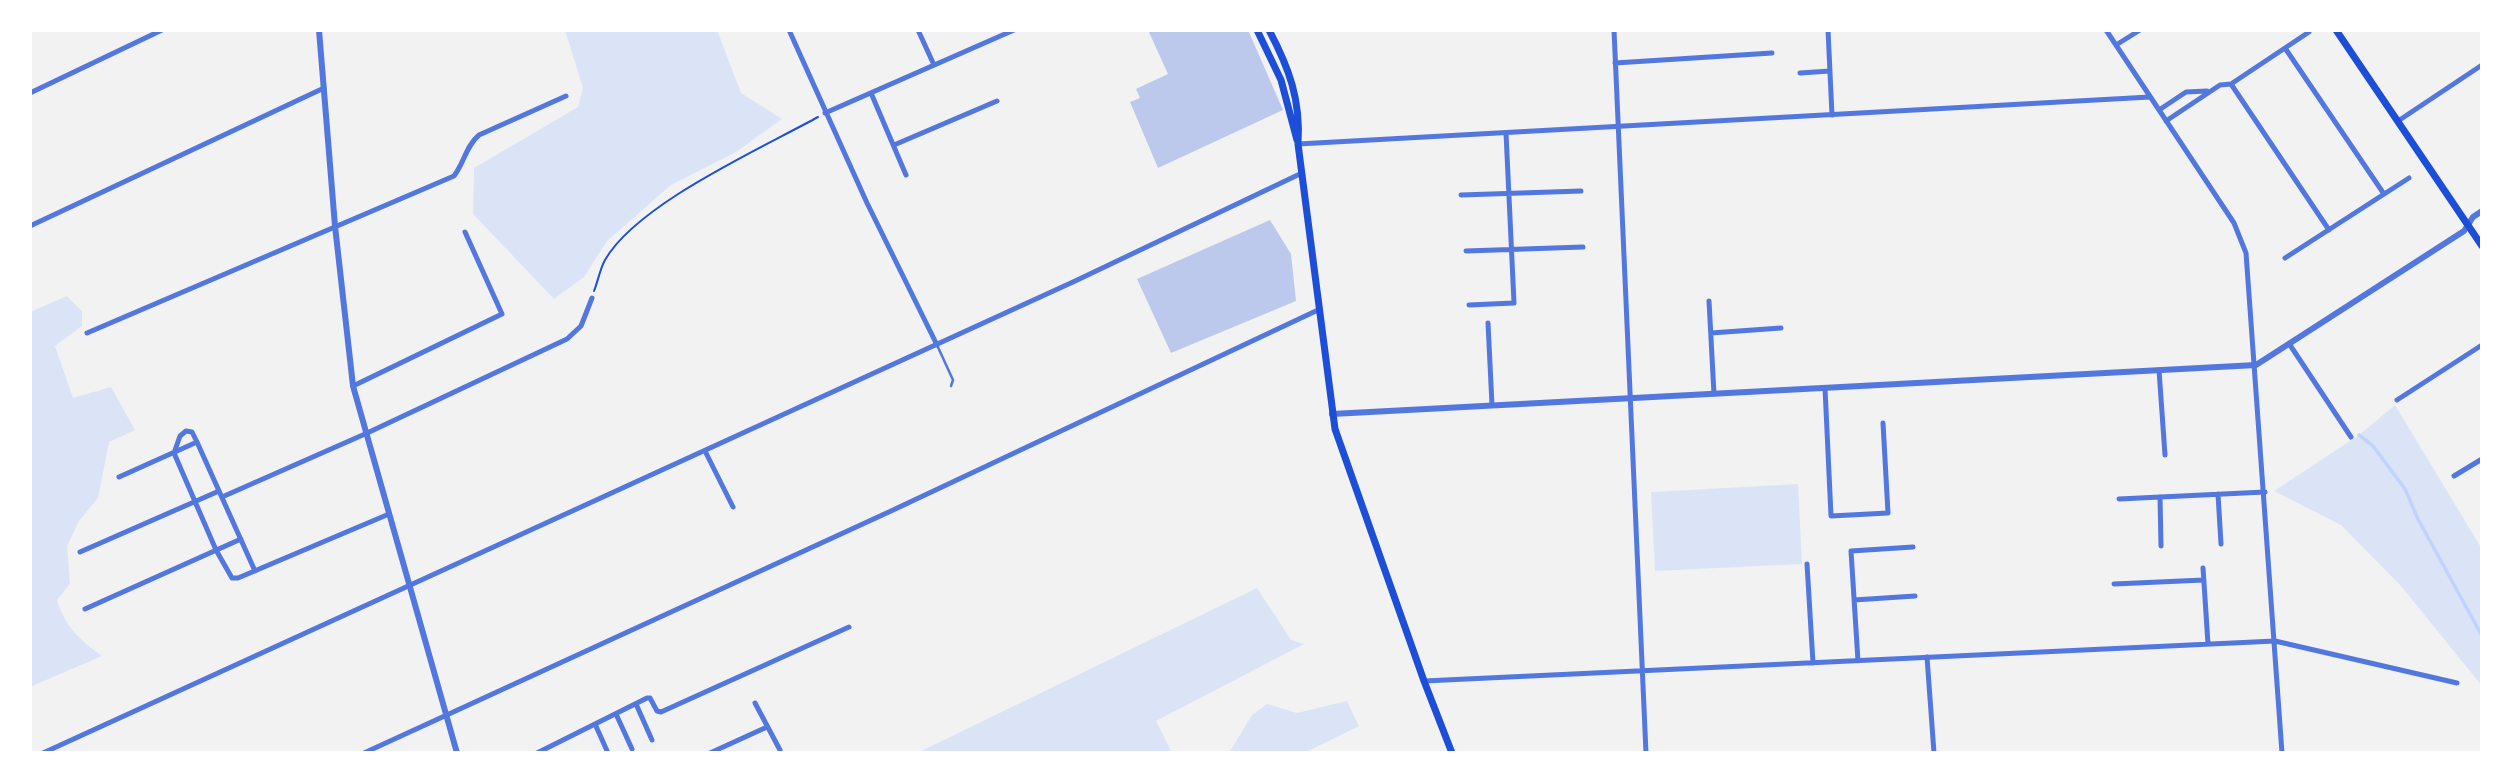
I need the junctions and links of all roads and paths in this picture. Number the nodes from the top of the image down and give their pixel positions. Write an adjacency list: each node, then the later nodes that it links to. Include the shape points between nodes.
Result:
1 (162, 30): 25 (street)
2 (319, 30): 23 (street)
3 (789, 30): 31 (street)
4 (918, 30): 18 (street)
5 (1014, 30): 18 (street)
6 (1257, 30): 37 (main road, via 1281,80)
7 (1269, 30): 37 (main road, via 1296,92)
8 (1614, 30): 17 (street)
9 (1828, 30): 20 (street)
10 (2106, 30): 14 (street)
11 (2140, 30): 14 (street)
12 (2336, 30): 34 (main road)
13 (2309, 32): 15 (street)
14 (2116, 45): 28 (street)
15 (2285, 48): 22 (street); 44 (street)
16 (1772, 53): 17 (street)
17 (1615, 63): 35 (street)
18 (934, 65): 26 (street)
19 (2482, 65): 34 (street)
20 (1830, 71): 21 (street); 32 (street)
21 (1800, 73)
22 (2231, 84): 24 (street); 50 (street)
23 (324, 88): 48 (street); 49 (street)
24 (2210, 91): 30 (street, via 2186,92); 33 (street)
25 (30, 93)
26 (871, 93): 31 (street); 38 (street)
27 (566, 96): 49 (street, via 479,135 470,142 454,176)
28 (2150, 97): 30 (street); 32 (street)
29 (997, 101): 38 (street)
30 (2159, 110): 33 (street)
31 (825, 113): 57 (path, via 658,206 604,261); 65 (street)
32 (1832, 115): 35 (street)
33 (2166, 121): 68 (street, via 2243,243 2249,264)
34 (2398, 121): 47 (main road)
35 (1618, 127): 36 (street); 74 (street)
36 (1506, 133): 37 (street); 43 (street)
37 (1298, 144): 39 (main road)
38 (894, 145): 40 (street)
39 (1302, 173): 60 (main road); 65 (street)
40 (906, 175)
41 (2409, 178): 44 (street)
42 (1581, 191): 43 (street)
43 (1509, 193): 45 (street); 54 (street)
44 (2384, 194): 50 (street)
45 (1461, 195)
46 (2482, 211): 47 (street)
47 (2468, 225): 52 (main road); 66 (street)
48 (30, 226)
49 (335, 226): 64 (street); 70 (street)
50 (2329, 230): 56 (street)
51 (465, 232): 70 (street, via 502,314)
52 (2482, 246)
53 (1583, 247): 54 (street)
54 (1511, 249): 55 (street); 59 (street, via 1514,303)
55 (1466, 251)
56 (2285, 258)
57 (592, 298): 79 (street, via 581,326 567,339)
58 (1709, 301): 63 (street)
59 (1469, 305)
60 (1318, 310): 77 (main road); 122 (street)
61 (1488, 323): 76 (street)
62 (1781, 328): 63 (street)
63 (1711, 332): 73 (street)
64 (87, 333)
65 (937, 345): 71 (lane, via 953,380); 82 (street)
66 (2290, 345): 68 (street); 80 (street)
67 (2482, 345): 75 (street)
68 (2256, 365): 69 (street); 88 (street)
69 (2159, 370): 72 (street); 84 (street)
70 (353, 386): 79 (street)
71 (951, 386)
72 (1825, 388): 73 (street); 78 (street, via 1831,516 1888,513)
73 (1714, 394): 74 (street)
74 (1630, 398): 76 (street); 117 (street)
75 (2397, 400)
76 (1492, 405): 77 (street)
77 (1332, 414): 118 (main road)
78 (1883, 424)
79 (365, 435): 89 (street); 95 (street)
80 (2351, 437)
81 (197, 442): 83 (street); 83 (street, via 192,432 186,431); 89 (street)
82 (705, 451): 94 (street); 107 (street)
83 (174, 453): 87 (street); 93 (street)
84 (2165, 455)
85 (2482, 459): 86 (street)
86 (2454, 476)
87 (119, 477)
88 (2264, 492): 90 (street); 112 (street)
89 (220, 494): 93 (street); 96 (street)
90 (2218, 494): 91 (street); 97 (street)
91 (2160, 497): 92 (street); 98 (street)
92 (2119, 499)
93 (194, 502): 100 (street); 101 (street)
94 (733, 507)
95 (390, 514): 104 (street); 107 (street)
96 (241, 539): 100 (street); 104 (street)
97 (2221, 544)
98 (2161, 546)
99 (1913, 547): 109 (street, via 1851,551)
100 (216, 550): 104 (street, via 232,578); 110 (street)
101 (80, 552)
102 (1807, 564): 116 (street)
103 (2203, 568): 105 (street)
104 (255, 571)
105 (2204, 580): 106 (street); 113 (street)
106 (2114, 584)
107 (411, 585): 122 (street); 129 (street)
108 (1915, 596): 109 (street)
109 (1854, 600): 115 (street)
110 (85, 609)
111 (849, 627): 121 (street, via 661,712 650,698)
112 (2275, 641): 113 (street); 119 (street); 138 (street)
113 (2208, 644): 114 (street)
114 (1927, 657): 115 (street); 137 (street)
115 (1858, 661): 116 (street)
116 (1813, 663): 117 (street)
117 (1642, 671): 118 (street); 136 (street)
118 (1424, 681): 135 (main road)
119 (2457, 683)
120 (755, 703): 125 (street)
121 (636, 704): 123 (street); 126 (street)
122 (448, 714): 130 (street); 131 (street)
123 (616, 714): 124 (street); 127 (street)
124 (595, 724): 132 (street); 133 (street)
125 (767, 727): 128 (street); 134 (street)
126 (652, 740)
127 (632, 749)
128 (780, 750)
129 (43, 753)
130 (364, 753)
131 (457, 753)
132 (537, 753)
133 (608, 753)
134 (710, 753)
135 (1452, 753)
136 (1646, 753)
137 (1934, 753)
138 (2282, 753)

